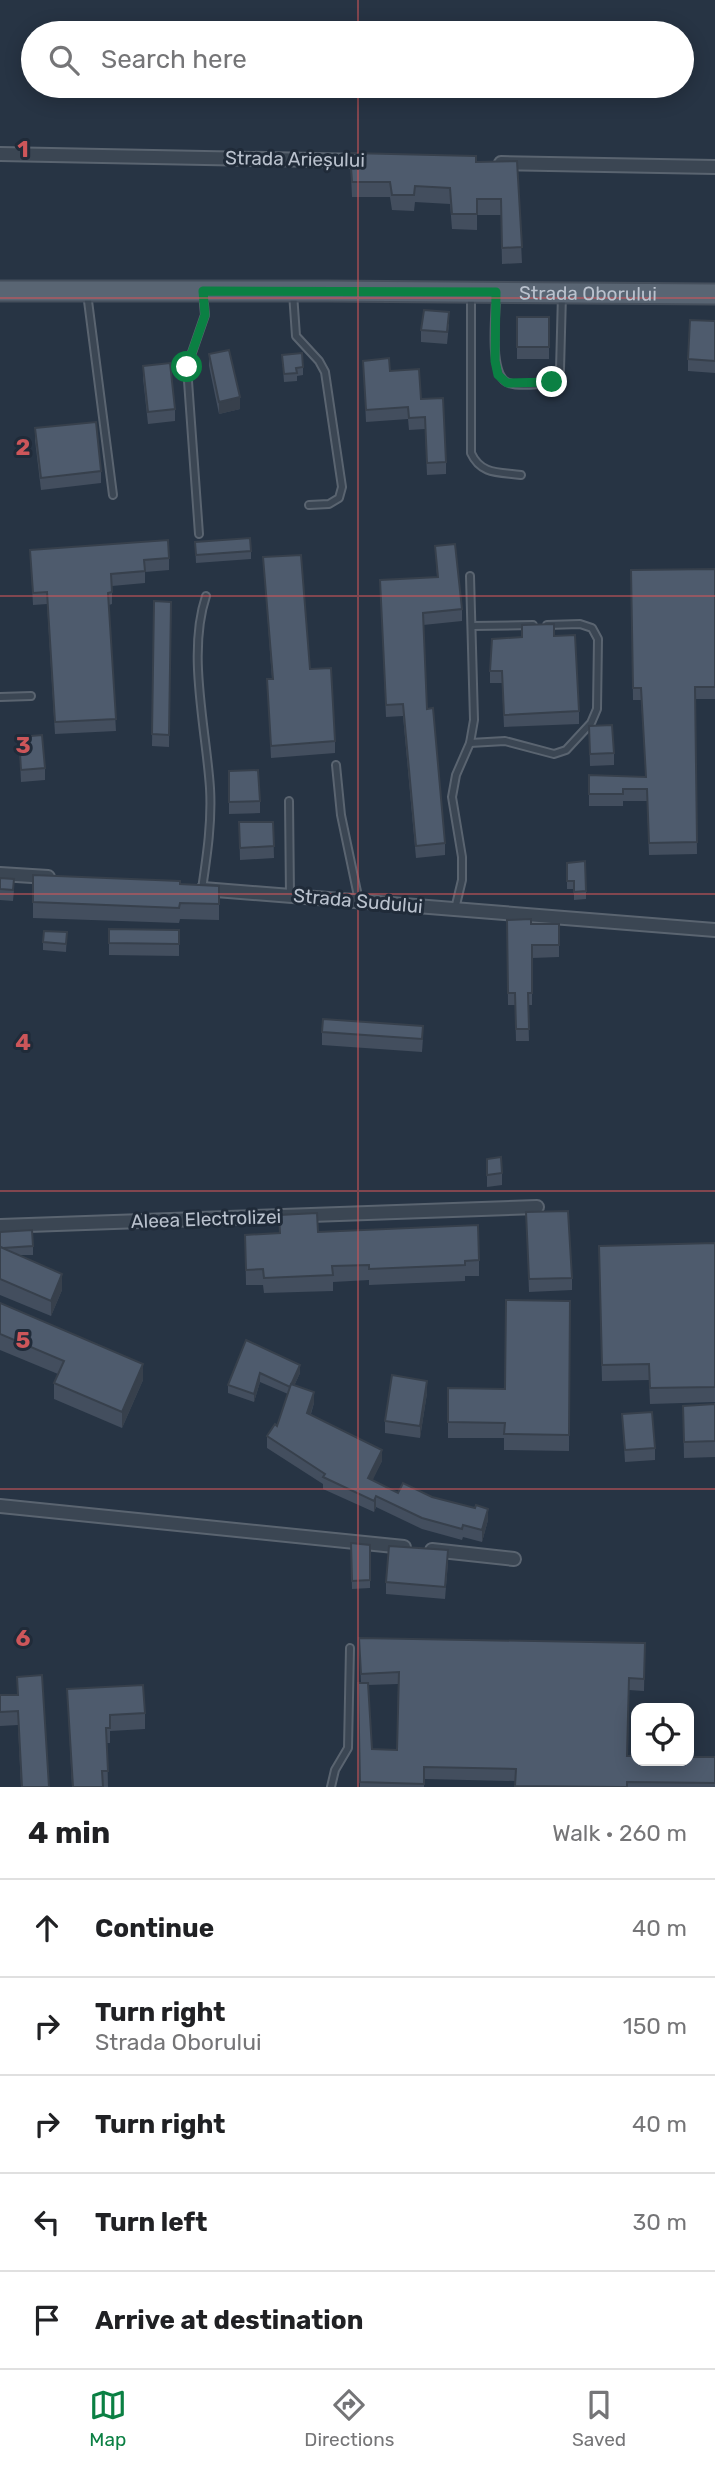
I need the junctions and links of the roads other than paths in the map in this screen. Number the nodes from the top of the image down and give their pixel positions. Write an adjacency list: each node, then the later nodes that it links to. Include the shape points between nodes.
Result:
1 (0, 155): 2 (street, Strada Arieșului)
2 (376, 161)
3 (487, 163): 4 (street)
4 (715, 167)
5 (0, 291): 8 (main road, Strada Oborului)
6 (203, 291): 7 (main road, Strada Oborului); 8 (main road, Strada Oborului); 16 (lane, via 205,315 187,367)
7 (293, 291): 9 (main road, Strada Oborului); 15 (lane, via 296,336 325,372 342,487 339,498 329,504)
8 (87, 292): 14 (lane)
9 (471, 292): 10 (main road, Strada Oborului); 13 (lane, via 471,453 476,464 490,471)
10 (496, 292): 11 (main road, Strada Oborului); 11 (lane, via 498,375 507,383 534,384 552,382 560,370)
11 (562, 293): 12 (main road, Strada Oborului)
12 (715, 294)
13 (521, 475)
14 (113, 495)
15 (309, 505)
16 (199, 534)
17 (470, 576): 19 (lane)
18 (206, 596): 27 (lane, via 197,643 210,790 209,837)
19 (472, 626): 22 (lane, via 474,720); 22 (lane, via 580,624 592,628 598,639 597,709 577,740 554,754 505,741)
20 (31, 696): 21 (lane)
21 (0, 698)
22 (470, 743): 30 (lane, via 452,797 462,857)
23 (336, 765): 29 (lane)
24 (289, 801): 28 (lane)
25 (0, 874): 26 (street)
26 (67, 879)
27 (195, 888): 28 (street, Strada Sudului)
28 (290, 896): 29 (street, Strada Sudului)
29 (359, 901): 30 (street, Strada Sudului)
30 (455, 909): 31 (street, Strada Sudului)
31 (715, 930)
32 (537, 1207): 33 (street, Aleea Electrolizei)
33 (0, 1226)
34 (0, 1506): 35 (street)
35 (514, 1559)
36 (351, 1648): 37 (lane, via 348,1748)
37 (331, 1787)

